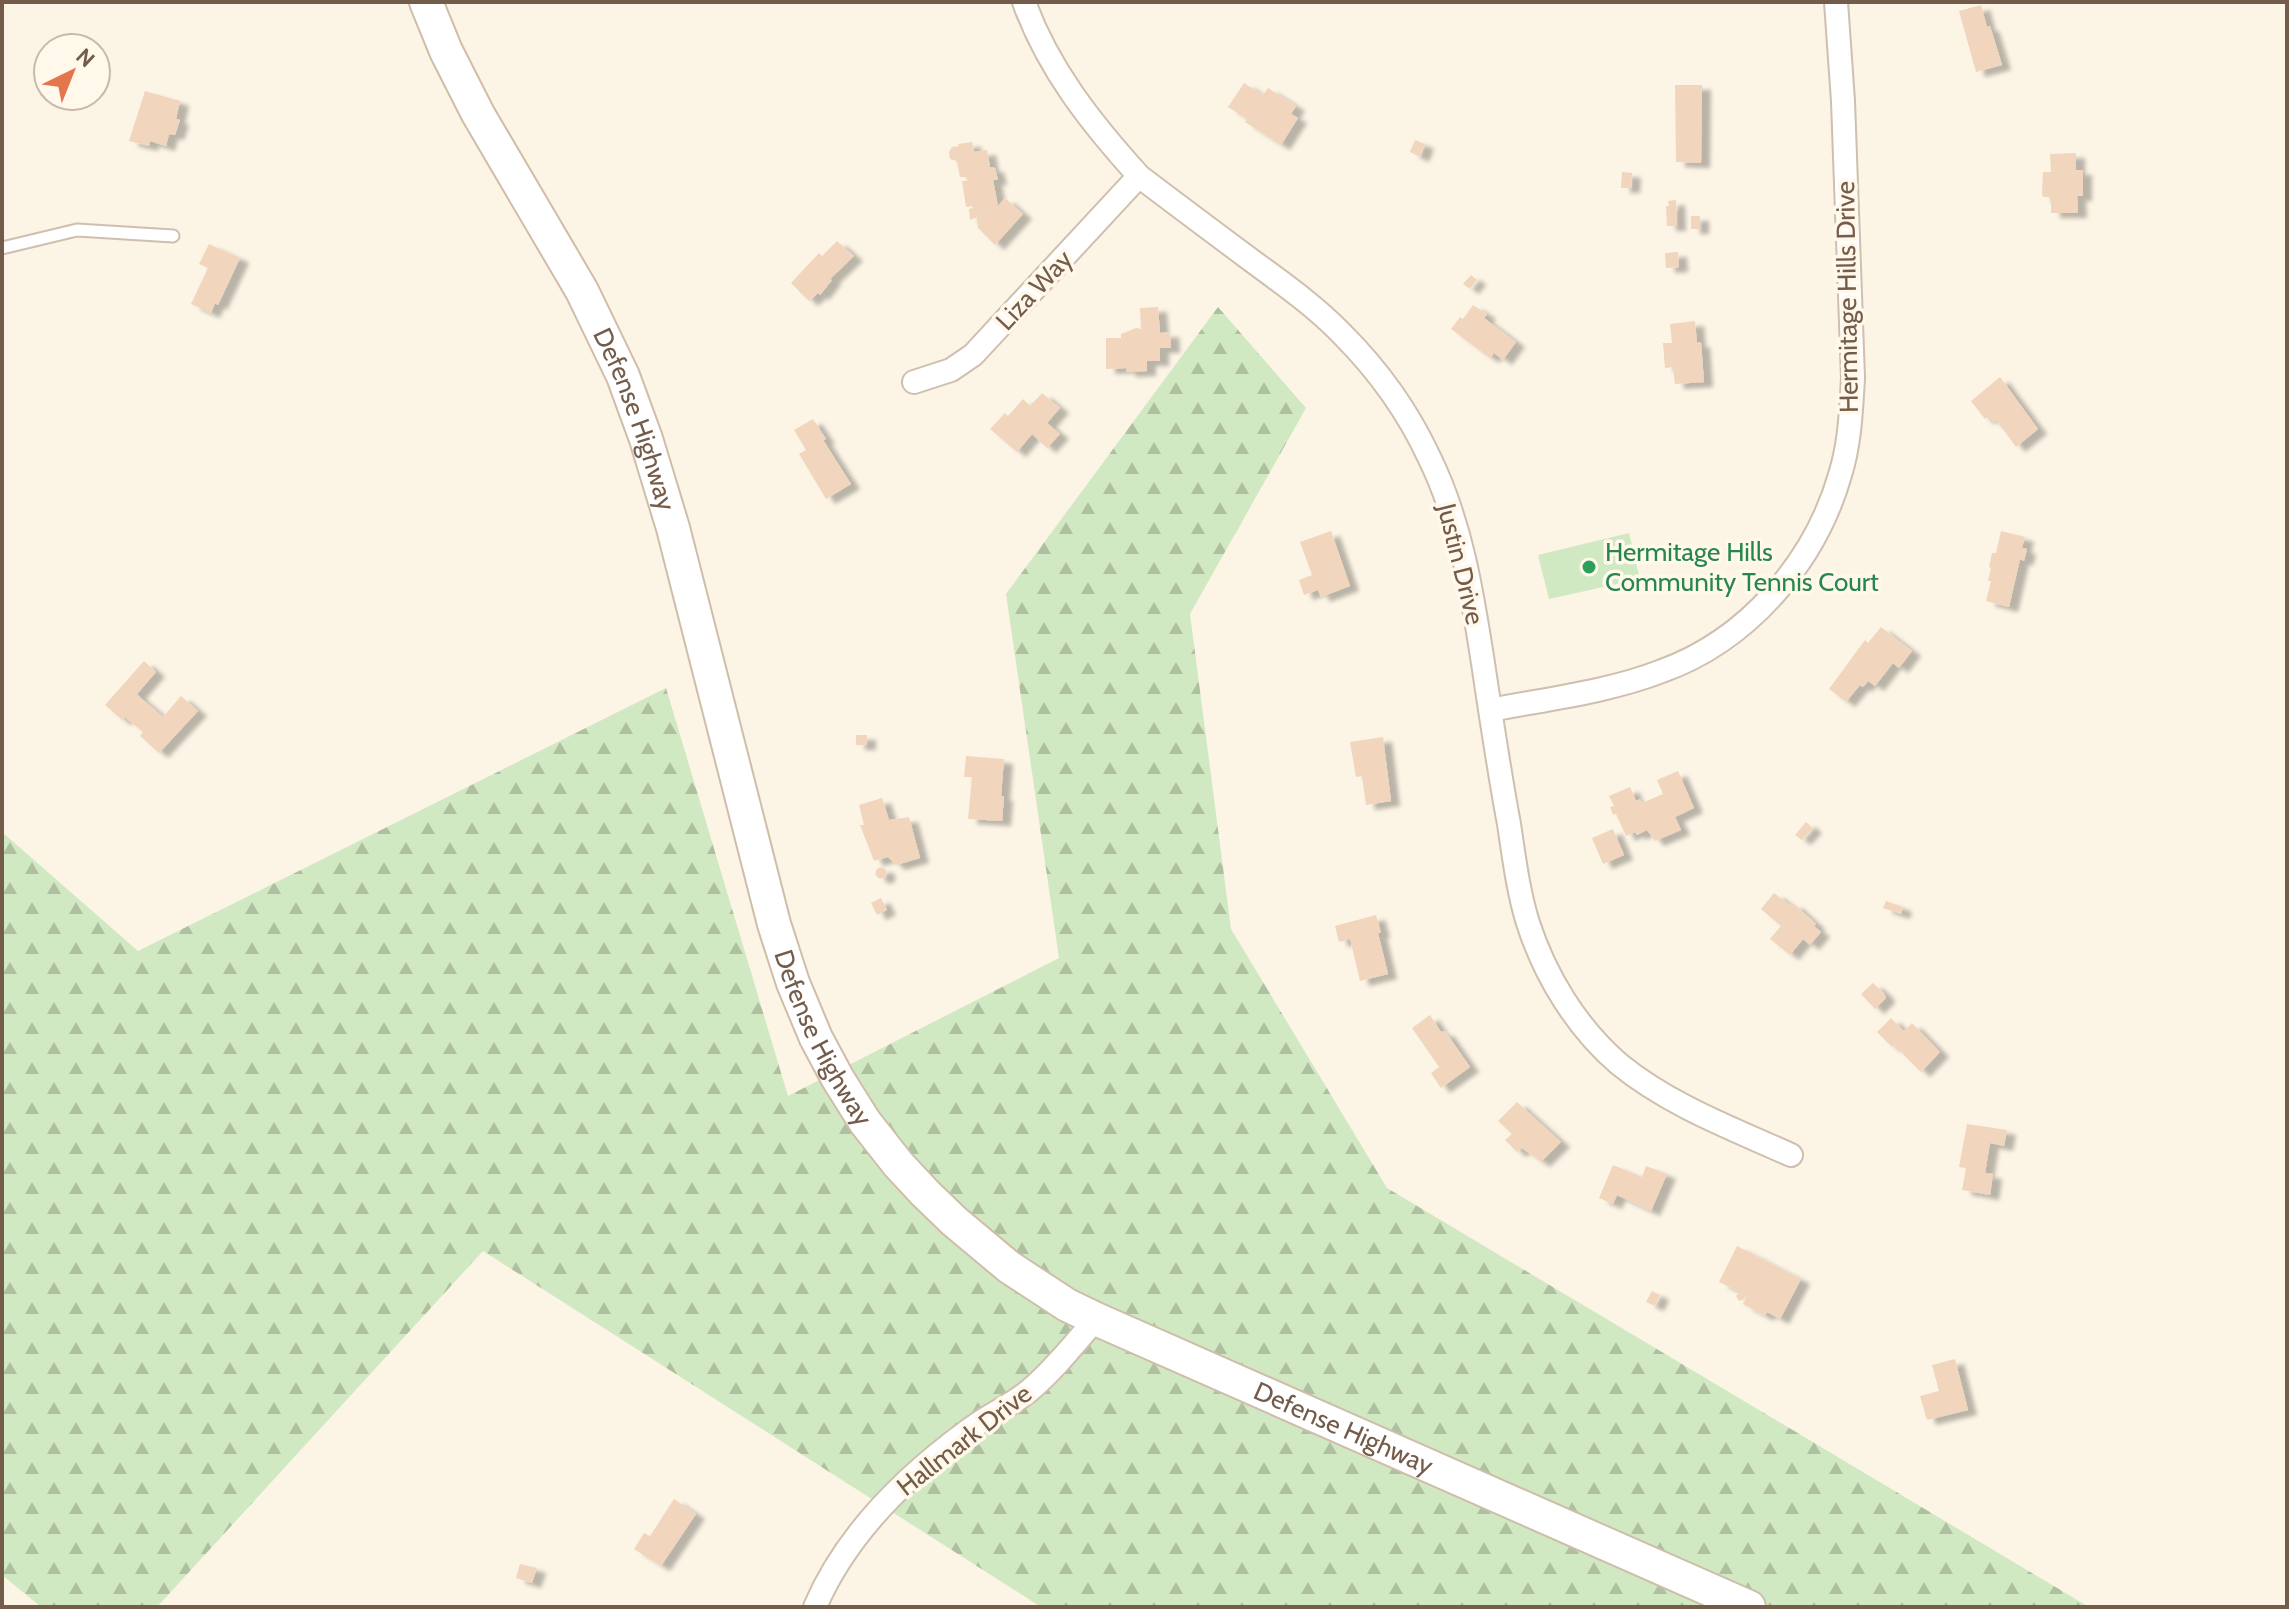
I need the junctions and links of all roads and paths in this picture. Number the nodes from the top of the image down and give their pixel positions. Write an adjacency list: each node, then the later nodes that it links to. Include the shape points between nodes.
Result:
1 (426, 2): 10 (main road, Defense Highway, via 478,114 582,291 623,376 673,528 774,924 816,1038 865,1122 925,1193 1009,1267)
2 (1024, 2): 4 (street, Justin Drive, via 1083,112)
3 (1836, 2): 8 (street, Hermitage Hills Drive, via 1852,389 1840,476 1817,532 1798,564 1759,609 1693,659 1627,683)
4 (1139, 176): 7 (street, Liza Way, via 973,355 951,370); 8 (street, Justin Drive, via 1342,333 1405,415 1429,456 1460,538)
5 (173, 236): 6 (lane, via 77,230)
6 (2, 248)
7 (914, 382)
8 (1490, 710): 9 (street, Justin Drive, via 1528,921 1566,1003 1602,1047 1649,1085)
9 (1791, 1155)
10 (1096, 1319): 11 (street, Hallmark Drive, via 1028,1392 969,1429 879,1509 848,1548); 12 (main road, Defense Highway)
11 (815, 1607)
12 (1749, 1607)

